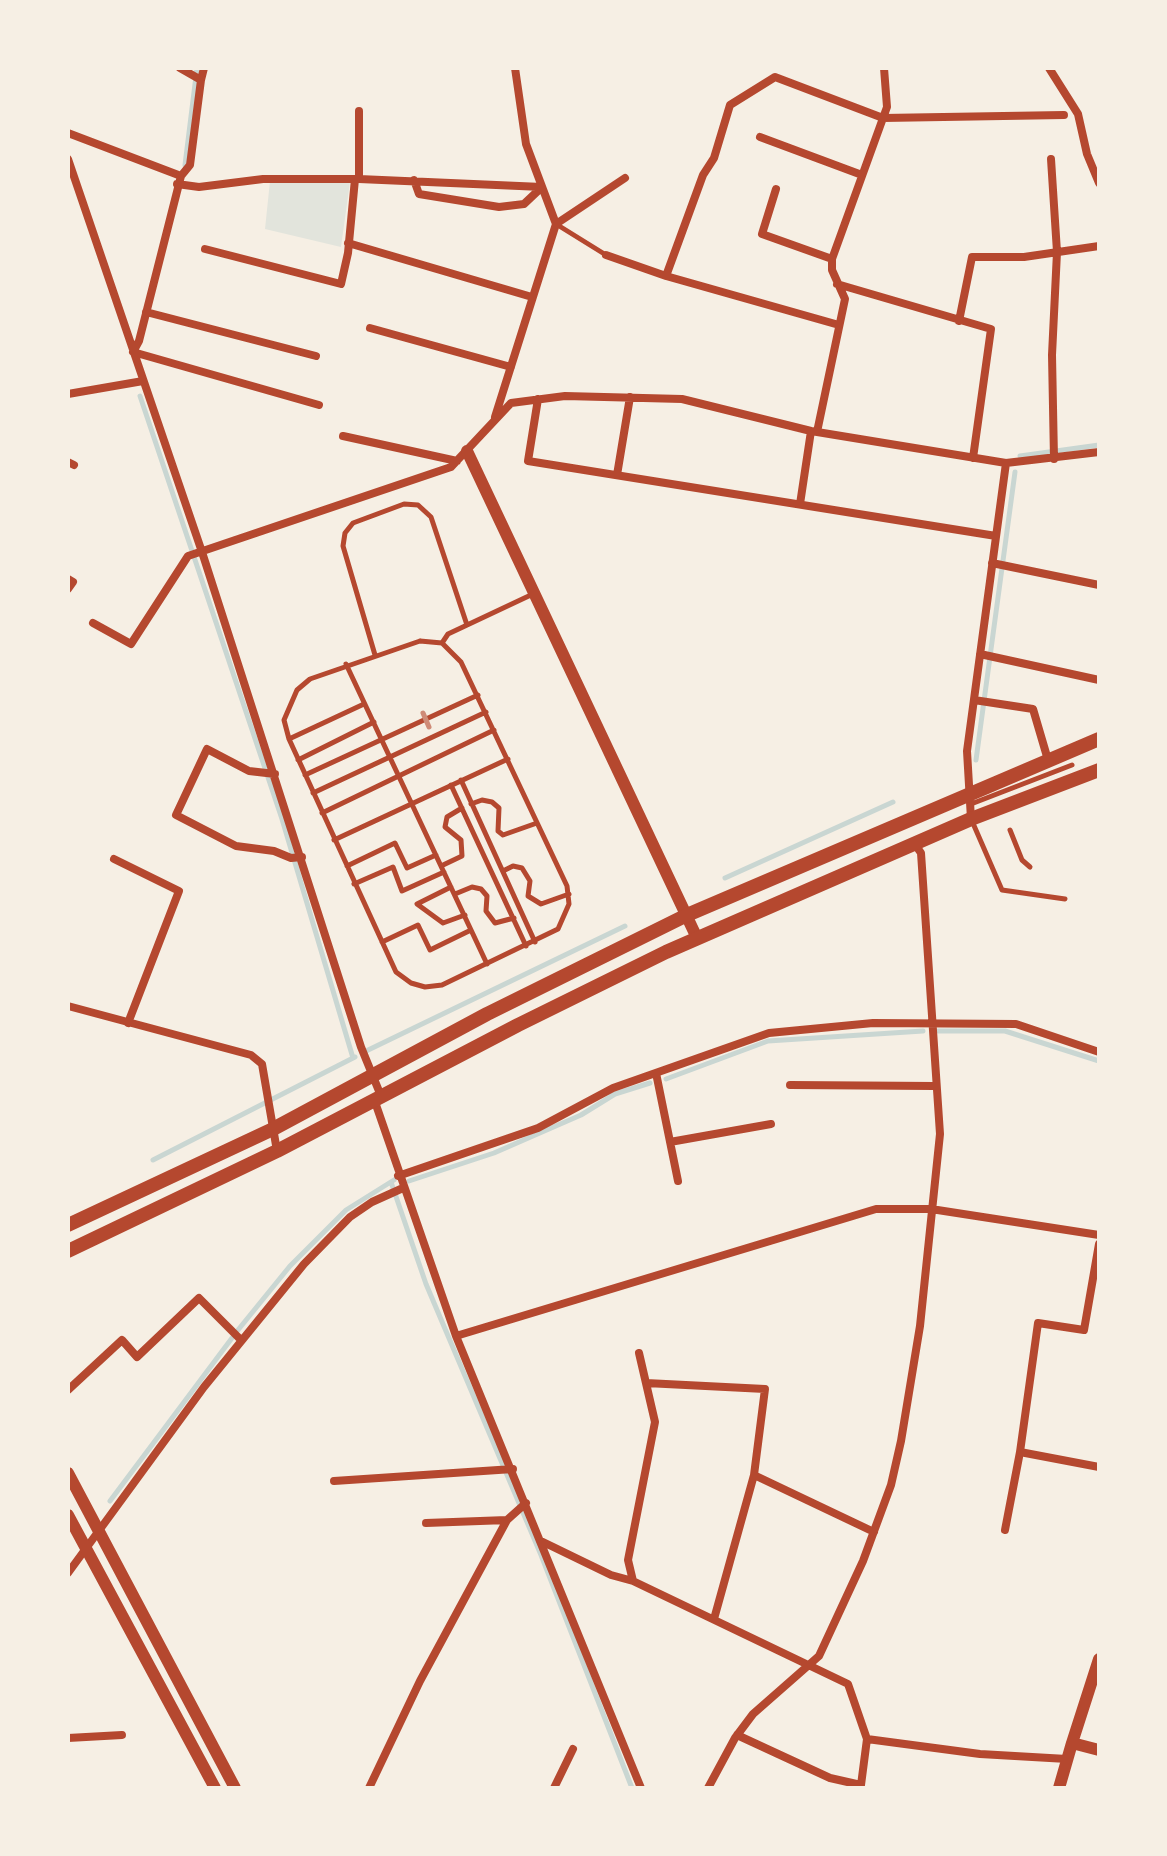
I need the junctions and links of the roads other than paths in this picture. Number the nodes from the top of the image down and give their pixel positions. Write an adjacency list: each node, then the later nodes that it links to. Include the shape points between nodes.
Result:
1 (180, 68): 6 (street)
2 (204, 68): 6 (street)
3 (515, 68): 20 (street, via 526,144)
4 (884, 68): 9 (street)
5 (1049, 68): 19 (street, via 1078,114)
6 (197, 78): 17 (street, via 190,165)
7 (359, 111): 16 (street)
8 (1064, 115): 9 (street)
9 (883, 118): 14 (street); 29 (street, via 775,77 730,105)
10 (68, 133): 17 (street)
11 (760, 137): 14 (street)
12 (1051, 159): 26 (street)
13 (69, 164): 36 (street)
14 (862, 175): 28 (street)
15 (625, 178): 22 (street)
16 (357, 179): 17 (street, via 263,179 191,188); 18 (street); 23 (street)
17 (179, 180): 32 (street)
18 (414, 180): 20 (street); 20 (street, via 419,194 499,207 524,204)
19 (1099, 183)
20 (542, 187): 22 (street)
21 (776, 189): 28 (street, via 762,234)
22 (556, 224): 27 (lane); 31 (street)
23 (348, 243): 25 (street, via 341,284); 31 (street)
24 (1099, 246): 26 (street)
25 (205, 249)
26 (1057, 252): 33 (street, via 972,257); 49 (street)
27 (606, 255): 29 (street)
28 (832, 259): 30 (street)
29 (666, 276): 34 (street)
30 (837, 284): 33 (street); 34 (street, via 845,299)
31 (532, 297): 38 (street)
32 (149, 313): 36 (street); 37 (street)
33 (959, 321): 50 (street, via 991,329)
34 (839, 325): 45 (street)
35 (370, 328): 38 (street)
36 (133, 352): 39 (street); 43 (street)
37 (316, 356)
38 (511, 367): 44 (street)
39 (143, 381): 40 (street); 56 (street)
40 (68, 394)
41 (630, 397): 42 (street); 45 (street, via 682,399); 53 (street)
42 (538, 399): 44 (street, via 511,403); 53 (street, via 528,461)
43 (319, 405)
44 (494, 422): 47 (street)
45 (814, 432): 50 (street); 54 (street)
46 (343, 436): 51 (street)
47 (467, 451): 51 (street); 61 (street)
48 (1099, 452): 49 (street)
49 (1054, 454): 52 (street)
50 (973, 458): 52 (street)
51 (457, 461): 56 (street)
52 (1006, 463): 55 (street)
53 (617, 475): 54 (street)
54 (800, 504): 55 (street)
55 (996, 536): 57 (street)
56 (197, 554): 62 (street, via 131,644); 84 (street)
57 (999, 564): 59 (street); 66 (street)
58 (68, 579): 60 (street, via 73,582)
59 (1099, 585)
60 (68, 589)
61 (533, 594): 63 (lane); 111 (street)
62 (93, 623)
63 (467, 625): 64 (lane); 65 (lane, via 431,517 418,505 404,504 353,523 345,533 343,546)
64 (442, 643): 65 (lane, via 420,641); 69 (lane, via 461,662)
65 (375, 655): 67 (lane)
66 (987, 655): 68 (street); 70 (street)
67 (346, 664): 71 (lane); 75 (lane, via 297,690 284,720)
68 (1099, 680)
69 (478, 695): 72 (lane); 76 (lane)
70 (980, 701): 81 (street, via 1033,709); 92 (street, via 967,751)
71 (364, 704): 73 (lane); 75 (lane)
72 (486, 711): 74 (lane); 78 (lane)
73 (374, 722): 76 (lane); 80 (lane)
74 (494, 730): 79 (lane); 86 (lane)
75 (289, 739): 80 (lane)
76 (383, 739): 78 (lane); 85 (lane)
77 (1099, 739): 81 (main road)
78 (390, 756): 86 (lane); 89 (lane)
79 (508, 759): 87 (lane); 95 (lane)
80 (298, 760): 85 (lane)
81 (1048, 760): 92 (main road)
82 (1072, 765): 92 (lane)
83 (1099, 770): 92 (main road)
84 (269, 775): 100 (street); 100 (street, via 207,749 176,815 236,846)
85 (305, 775): 89 (lane)
86 (400, 777): 90 (lane); 94 (lane)
87 (461, 780): 88 (lane); 91 (lane)
88 (451, 785): 90 (lane); 93 (lane)
89 (313, 793): 94 (lane)
90 (412, 803): 97 (lane); 99 (lane)
91 (471, 804): 95 (lane, via 492,802 499,808 498,831 503,835); 105 (lane)
92 (970, 805): 98 (main road); 109 (lane, via 1002,890); 111 (main road)
93 (462, 808): 104 (lane, via 447,817 445,827 461,840 462,856); 112 (lane)
94 (322, 813): 97 (lane)
95 (537, 823): 108 (lane)
96 (1010, 830): 103 (lane)
97 (334, 840): 102 (lane)
98 (914, 843): 114 (main road); 121 (street, via 921,853)
99 (436, 855): 102 (lane, via 407,868 395,843); 104 (lane)
100 (296, 858): 124 (street)
101 (114, 859): 120 (street, via 179,891)
102 (347, 866): 106 (lane)
103 (1030, 867)
104 (442, 869): 106 (lane, via 402,891 393,867); 107 (lane)
105 (503, 871): 108 (lane, via 522,868 530,881 528,896 541,904); 116 (lane)
106 (354, 884): 115 (lane)
107 (453, 890): 110 (lane); 110 (lane, via 417,904 443,923); 112 (lane, via 481,889 495,923)
108 (569, 894): 116 (lane, via 558,929)
109 (1065, 899)
110 (465, 915): 113 (lane)
111 (687, 915): 114 (street); 124 (main road)
112 (514, 918): 117 (lane)
113 (471, 930): 115 (lane, via 430,950 418,925); 118 (lane)
114 (697, 938): 127 (main road)
115 (382, 942): 118 (lane, via 396,972 425,987 442,985)
116 (535, 942): 117 (lane)
117 (526, 946): 118 (lane)
118 (487, 964)
119 (68, 1006): 120 (street)
120 (128, 1023): 129 (street, via 251,1055 262,1064)
121 (931, 1023): 122 (street, via 1016,1024); 123 (street, via 769,1033); 126 (street)
122 (1099, 1052)
123 (656, 1073): 130 (street); 132 (street, via 613,1088 538,1128)
124 (373, 1077): 127 (street); 129 (main road)
125 (790, 1085): 126 (street)
126 (934, 1086): 135 (street, via 940,1134)
127 (377, 1098): 131 (main road); 132 (street)
128 (771, 1124): 130 (street)
129 (273, 1129): 131 (street); 136 (main road)
130 (670, 1142): 133 (street)
131 (277, 1151): 139 (main road)
132 (398, 1176): 134 (street)
133 (678, 1181)
134 (397, 1191): 140 (street); 141 (street, via 372,1202 331,1235)
135 (931, 1209): 137 (street); 140 (street, via 860,1213); 157 (street, via 920,1326 901,1441)
136 (68, 1225)
137 (1099, 1235)
138 (1099, 1244): 145 (street, via 1084,1330 1038,1323)
139 (68, 1251)
140 (456, 1336): 147 (street)
141 (241, 1340): 144 (street, via 199,1298 137,1357 122,1340); 156 (street)
142 (639, 1353): 143 (street)
143 (646, 1383): 149 (street, via 765,1389); 161 (street, via 655,1422 628,1560)
144 (68, 1390)
145 (1020, 1452): 146 (street); 155 (street)
146 (1099, 1467)
147 (505, 1470): 150 (street); 151 (street)
148 (68, 1473): 156 (street)
149 (754, 1475): 157 (street); 162 (street)
150 (334, 1481)
151 (521, 1506): 153 (street); 158 (street)
152 (68, 1515): 159 (street)
153 (507, 1520): 154 (street); 176 (street)
154 (426, 1523)
155 (1005, 1530)
156 (98, 1531): 159 (street); 175 (street)
157 (874, 1532): 164 (street, via 819,1656)
158 (543, 1542): 161 (street); 178 (street)
159 (86, 1549): 160 (street); 174 (street)
160 (68, 1573)
161 (633, 1581): 162 (street)
162 (714, 1619): 164 (street)
163 (1099, 1659): 169 (street)
164 (809, 1664): 166 (street); 168 (street, via 848,1684)
165 (122, 1735): 167 (street)
166 (737, 1735): 173 (street, via 830,1778); 179 (street)
167 (68, 1738)
168 (867, 1739): 172 (street); 173 (street)
169 (1072, 1743): 171 (street); 172 (street)
170 (573, 1749): 177 (street)
171 (1099, 1750)
172 (1067, 1759): 180 (street)
173 (860, 1786)
174 (215, 1788)
175 (235, 1788)
176 (369, 1788)
177 (554, 1788)
178 (641, 1788)
179 (708, 1788)
180 (1059, 1788)

